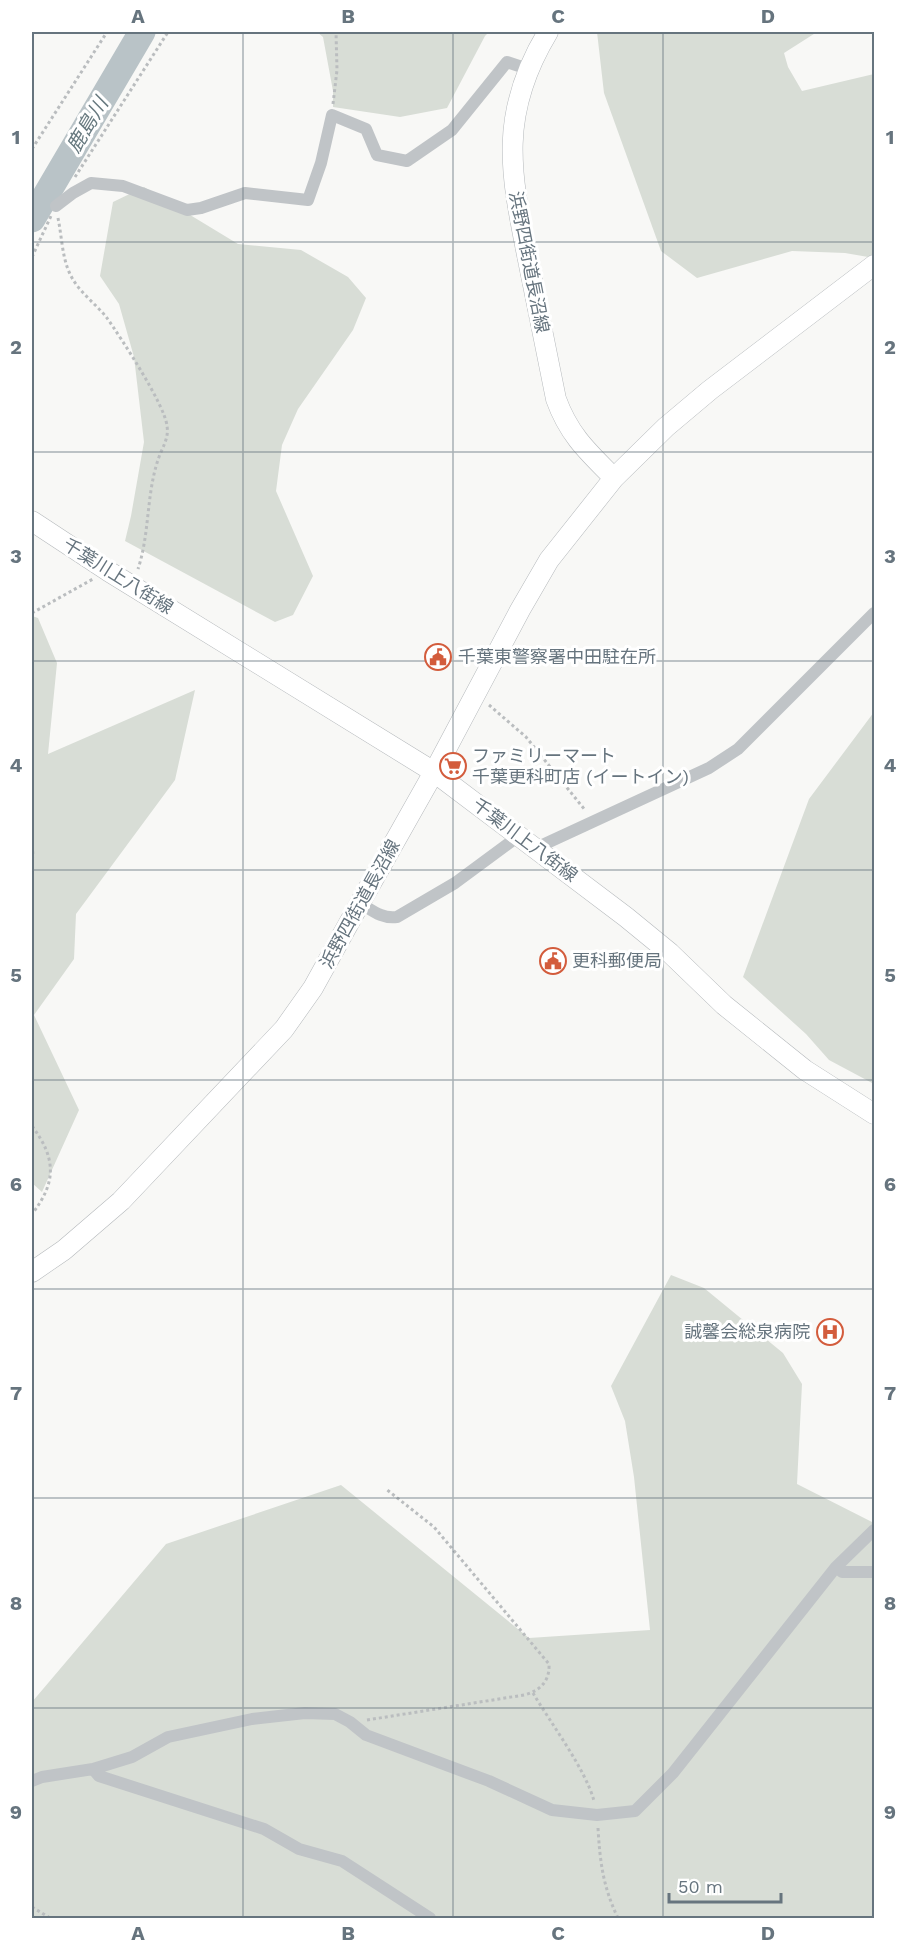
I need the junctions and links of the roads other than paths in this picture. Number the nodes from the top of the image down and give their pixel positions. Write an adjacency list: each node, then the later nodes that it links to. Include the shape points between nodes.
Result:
1 (548, 32): 2 (main road, 浜野四街道長沼線)
2 (528, 69): 3 (street, via 507,62 452,130 407,161 377,155 366,129 332,114 308,200 245,193 187,210 123,186 90,183); 5 (main road, 浜野四街道長沼線, via 517,105 512,168 556,399 562,417 578,441)
3 (56, 206)
4 (874, 265): 5 (main road, 浜野四街道長沼線, via 710,390)
5 (614, 478): 8 (main road, 浜野四街道長沼線, via 549,560)
6 (32, 521): 8 (main road, 千葉川上八街線)
7 (874, 613): 10 (street, via 738,749 709,768)
8 (434, 772): 9 (main road, 千葉川上八街線); 11 (main road, 浜野四街道長沼線)
9 (520, 835): 10 (main road, 千葉川上八街線); 11 (street, via 455,883 397,917 381,916)
10 (536, 848): 12 (main road, 千葉川上八街線, via 670,953 724,1005 805,1070)
11 (360, 903): 13 (main road, 浜野四街道長沼線, via 313,988 284,1029 121,1201)
12 (874, 1114)
13 (32, 1272)
14 (874, 1530): 15 (street)
15 (836, 1567): 16 (street, via 842,1572); 17 (street, via 673,1773 634,1811 597,1815 552,1809 366,1735 335,1714 252,1719 168,1737 132,1757)
16 (874, 1572)
17 (93, 1769): 18 (street); 19 (street, via 99,1776 264,1829 299,1849 342,1861)
18 (32, 1781)
19 (430, 1918)

